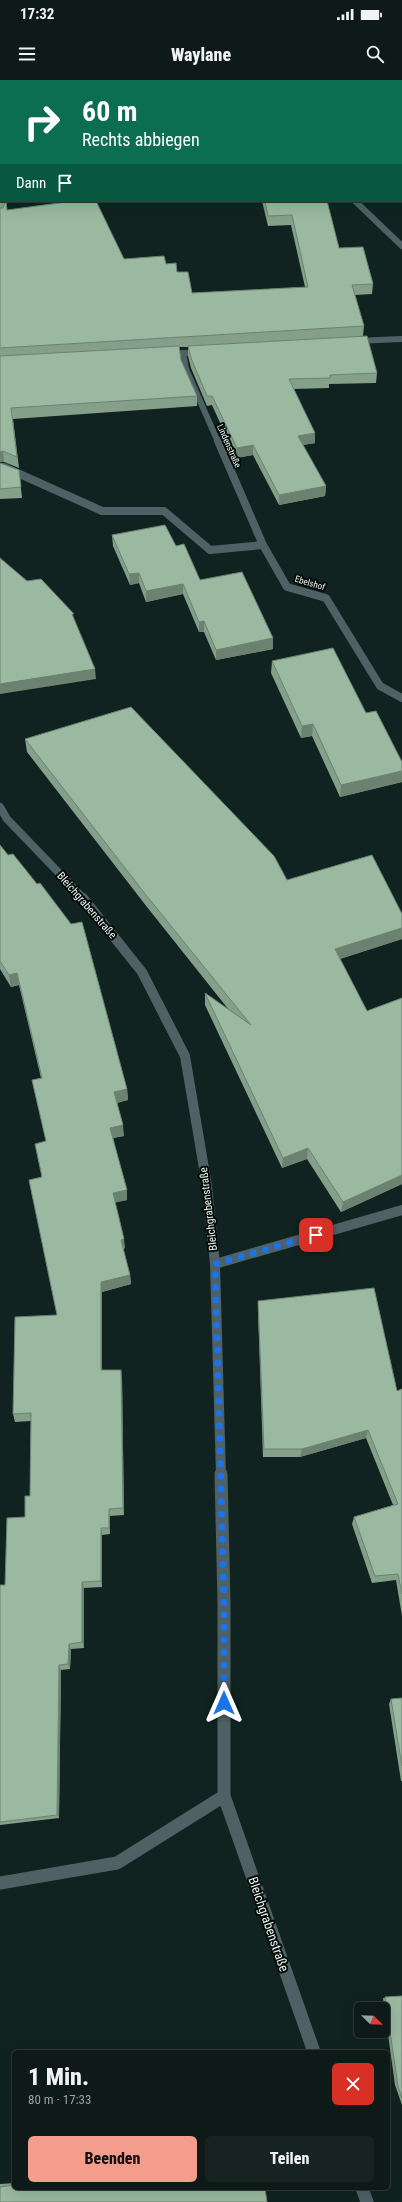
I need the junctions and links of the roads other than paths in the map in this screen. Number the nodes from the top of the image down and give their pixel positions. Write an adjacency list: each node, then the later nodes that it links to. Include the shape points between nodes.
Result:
1 (356, 202): 2 (street)
2 (402, 246)
3 (402, 339): 4 (street)
4 (345, 342)
5 (214, 351): 6 (street)
6 (183, 353): 7 (street); 9 (street, Lindenstraße, via 186,369)
7 (160, 354)
8 (0, 467): 9 (street, via 102,511 164,511 210,550)
9 (263, 545): 10 (street, Ebelshof, via 287,587 326,598 380,686)
10 (402, 698)
11 (0, 807): 13 (street, Bleichgrabenstraße, via 7,819 82,896 142,972 185,1056 207,1186)
12 (402, 1210): 13 (street)
13 (215, 1264): 14 (street, Bleichgrabenstraße, via 224,1602)
14 (224, 1796): 15 (street, via 117,1863); 16 (street, Bleichgrabenstraße)
15 (0, 1883)
16 (313, 2050)
17 (363, 2190): 18 (street)
18 (367, 2202)

